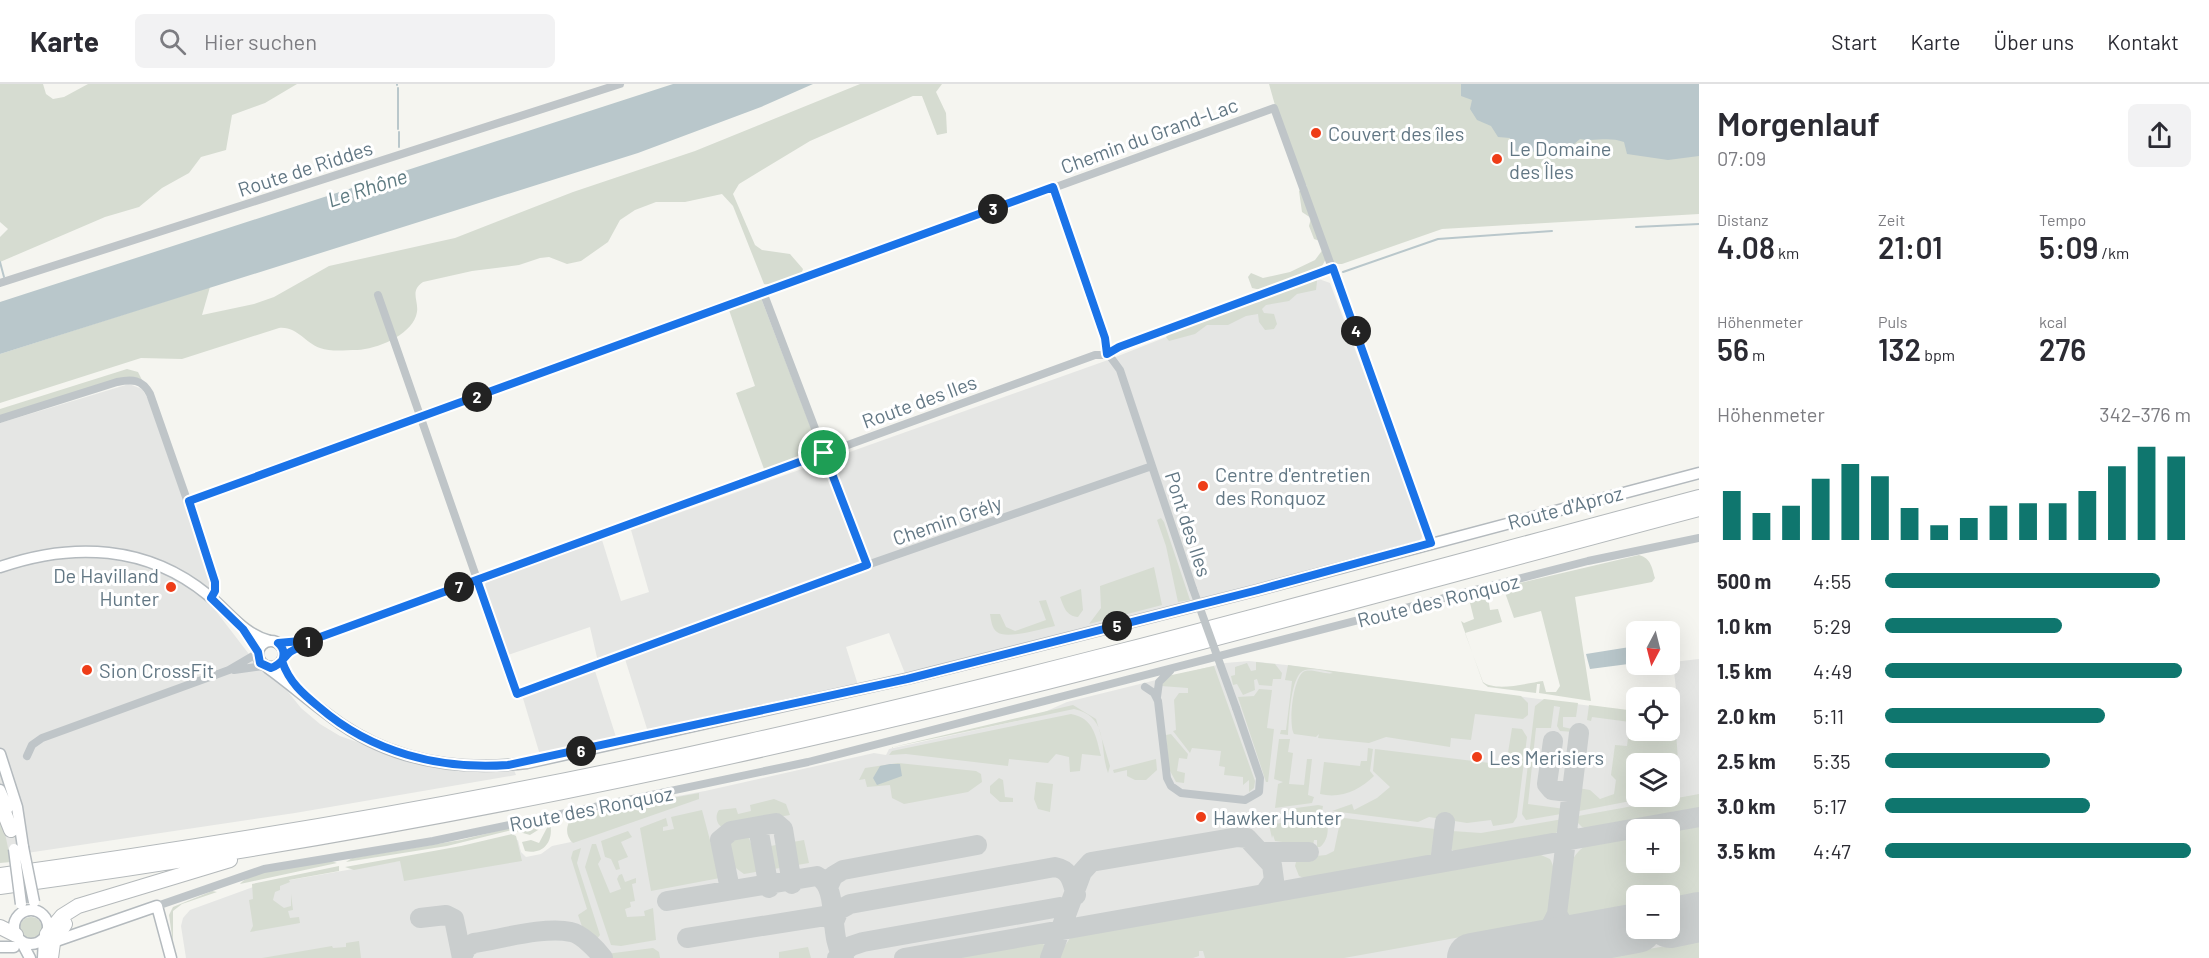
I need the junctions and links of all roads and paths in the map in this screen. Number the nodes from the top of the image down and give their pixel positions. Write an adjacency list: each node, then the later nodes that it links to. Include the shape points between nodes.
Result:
1 (620, 84): 4 (street, Route de Riddes)
2 (1053, 187): 3 (street, Chemin du Grand-Lac, via 1274,108); 5 (street, Chemin du Grand-Lac); 7 (street, Pont des Iles)
3 (1333, 268): 7 (street, Route des Iles); 17 (street)
4 (0, 283)
5 (763, 292): 8 (street, Chemin du Grand-Lac); 10 (street)
6 (378, 295): 8 (street)
7 (1108, 354): 10 (street, Route des Iles, via 1095,355); 11 (street, Pont des Iles, via 1120,370)
8 (423, 417): 14 (street, Chemin du Grand-Lac); 22 (street)
9 (0, 418): 14 (street, via 117,382 139,382 150,394)
10 (824, 453): 19 (street); 22 (street, Route des Iles)
11 (1152, 466): 19 (street, Chemin Grély); 37 (street, Pont des Iles, bridge, via 1260,781 1259,792 1245,800 1181,793 1171,786)
12 (1699, 473): 17 (street, Route d'Aproz)
13 (1699, 497): 45 (highway, via 1146,645 760,739 394,813 63,867)
14 (189, 501): 23 (street, via 215,582)
15 (1699, 509): 43 (highway, via 1219,638 869,725 579,789)
16 (1699, 538): 30 (street, Route des Ronquoz, via 1577,564)
17 (1431, 543): 36 (street, Route d'Aproz, via 909,676 534,762 475,767 427,761 379,745 341,724)
18 (40, 557): 20 (street); 21 (street); 23 (street, via 91,551 139,557 181,576)
19 (867, 565): 22 (street, Chemin Grély, via 517,694)
20 (0, 567)
21 (0, 573)
22 (477, 580): 25 (street, Route des Iles)
23 (211, 598): 24 (street)
24 (243, 629): 26 (street); 27 (street)
25 (312, 640): 26 (street, Route des Iles); 28 (street, Route des Iles)
26 (274, 642): 27 (street, via 262,645); 28 (street, via 283,649)
27 (258, 653): 29 (street); 31 (street)
28 (283, 659): 29 (street, via 275,667); 36 (street, Route d'Aproz, via 286,673)
29 (266, 667): 31 (street); 36 (street, Route d'Aproz)
30 (1178, 667): 32 (street, Route des Ronquoz); 34 (street, Route des Ronquoz)
31 (230, 670): 39 (street, via 42,738 32,745)
32 (1161, 671): 33 (street, Route des Ronquoz); 35 (street)
33 (1126, 682): 35 (street, Route des Ronquoz); 48 (street, Route des Ronquoz, via 734,780 560,812 433,841 264,869)
34 (1159, 682): 35 (street, Route des Ronquoz); 37 (street)
35 (1145, 687): 37 (street)
36 (300, 691)
37 (1157, 697)
38 (0, 754): 44 (street, via 17,807)
39 (27, 756)
40 (0, 789): 42 (street)
41 (0, 802): 42 (highway)
42 (11, 830): 44 (street)
43 (310, 839): 46 (highway); 47 (highway)
44 (19, 848): 49 (street, bridge); 50 (street, bridge)
45 (0, 873)
46 (0, 887)
47 (113, 895): 52 (highway, via 73,908 62,916); 57 (highway, via 66,923 53,943)
48 (157, 906): 52 (street, Route des Ronquoz); 58 (street)
49 (40, 913): 50 (street, via 29,910); 52 (street, via 47,922)
50 (18, 916): 53 (street, via 14,924)
51 (0, 927): 53 (highway)
52 (50, 938): 53 (street, via 35,944); 56 (street)
53 (17, 941): 54 (street); 55 (street)
54 (0, 947)
55 (30, 958)
56 (43, 958)
57 (51, 958)
58 (171, 958)

